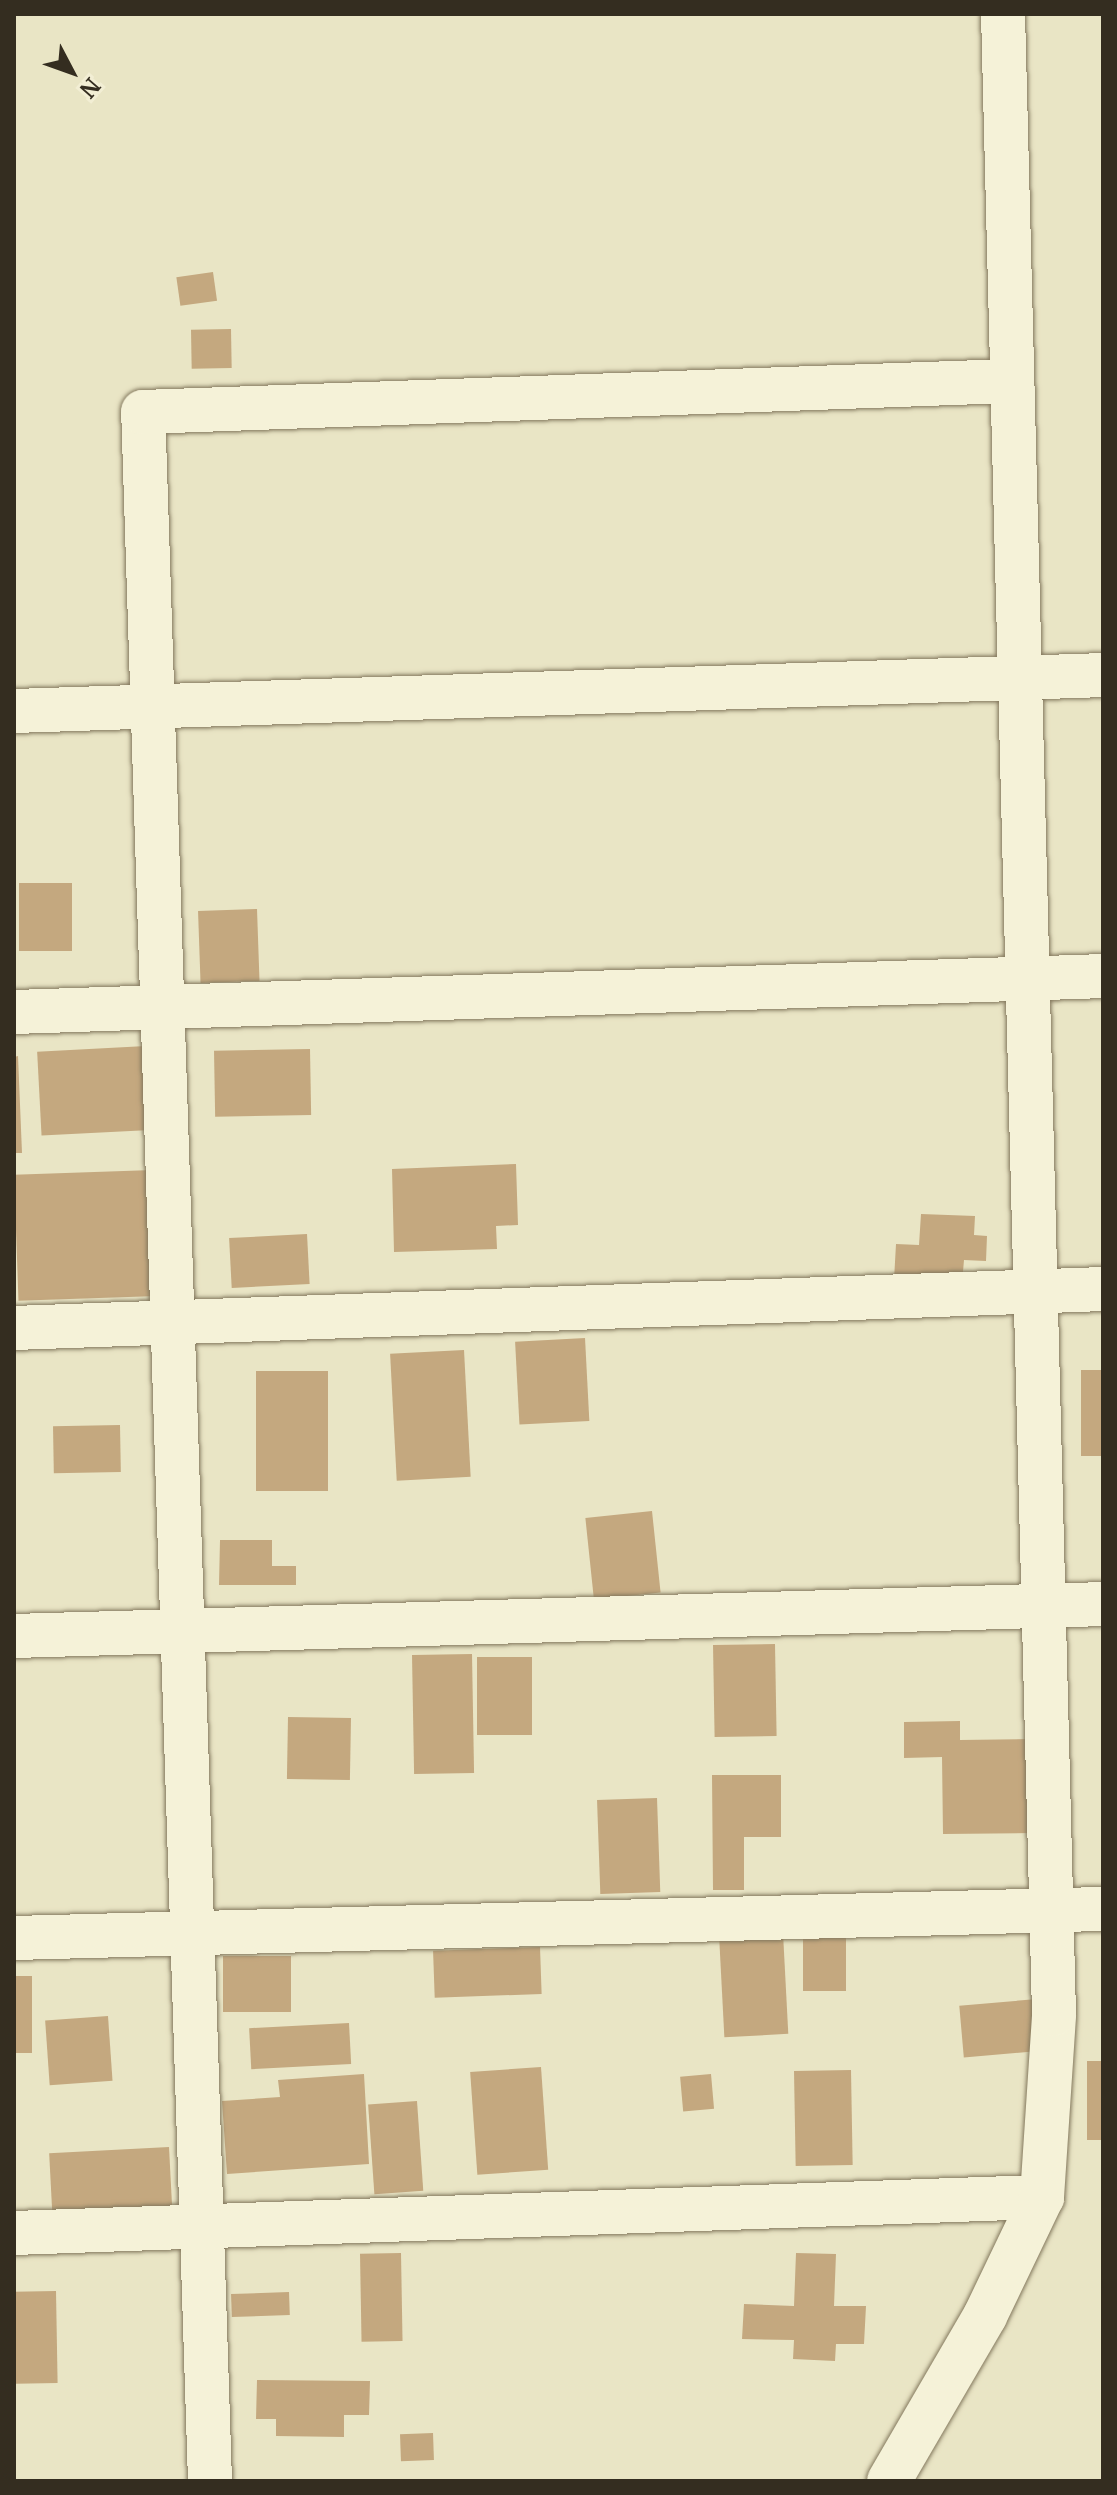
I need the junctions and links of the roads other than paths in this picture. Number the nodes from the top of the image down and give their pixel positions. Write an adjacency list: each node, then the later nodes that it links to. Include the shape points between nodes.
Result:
1 (1003, 14): 2 (street)
2 (1011, 381): 4 (street); 5 (street, via 143,412)
3 (1103, 675): 4 (street)
4 (1019, 678): 5 (street); 8 (street)
5 (153, 707): 6 (street); 9 (street)
6 (14, 711)
7 (1103, 976): 8 (street)
8 (1026, 978): 9 (street); 12 (street)
9 (162, 1003): 10 (street); 13 (street)
10 (14, 1012)
11 (1103, 1289): 12 (street)
12 (1035, 1292): 13 (street); 16 (street)
13 (173, 1322): 14 (street); 17 (street)
14 (14, 1328)
15 (1103, 1604): 16 (street)
16 (1043, 1606): 17 (street); 20 (street)
17 (183, 1631): 18 (street); 21 (street)
18 (14, 1636)
19 (1103, 1909): 20 (street)
20 (1051, 1910): 21 (street); 23 (street, via 1054,2014)
21 (192, 1933): 22 (street); 24 (street)
22 (14, 1938)
23 (1042, 2197): 24 (street); 27 (street, via 992,2303)
24 (202, 2227): 25 (street); 26 (street)
25 (14, 2233)
26 (210, 2481)
27 (889, 2481)

